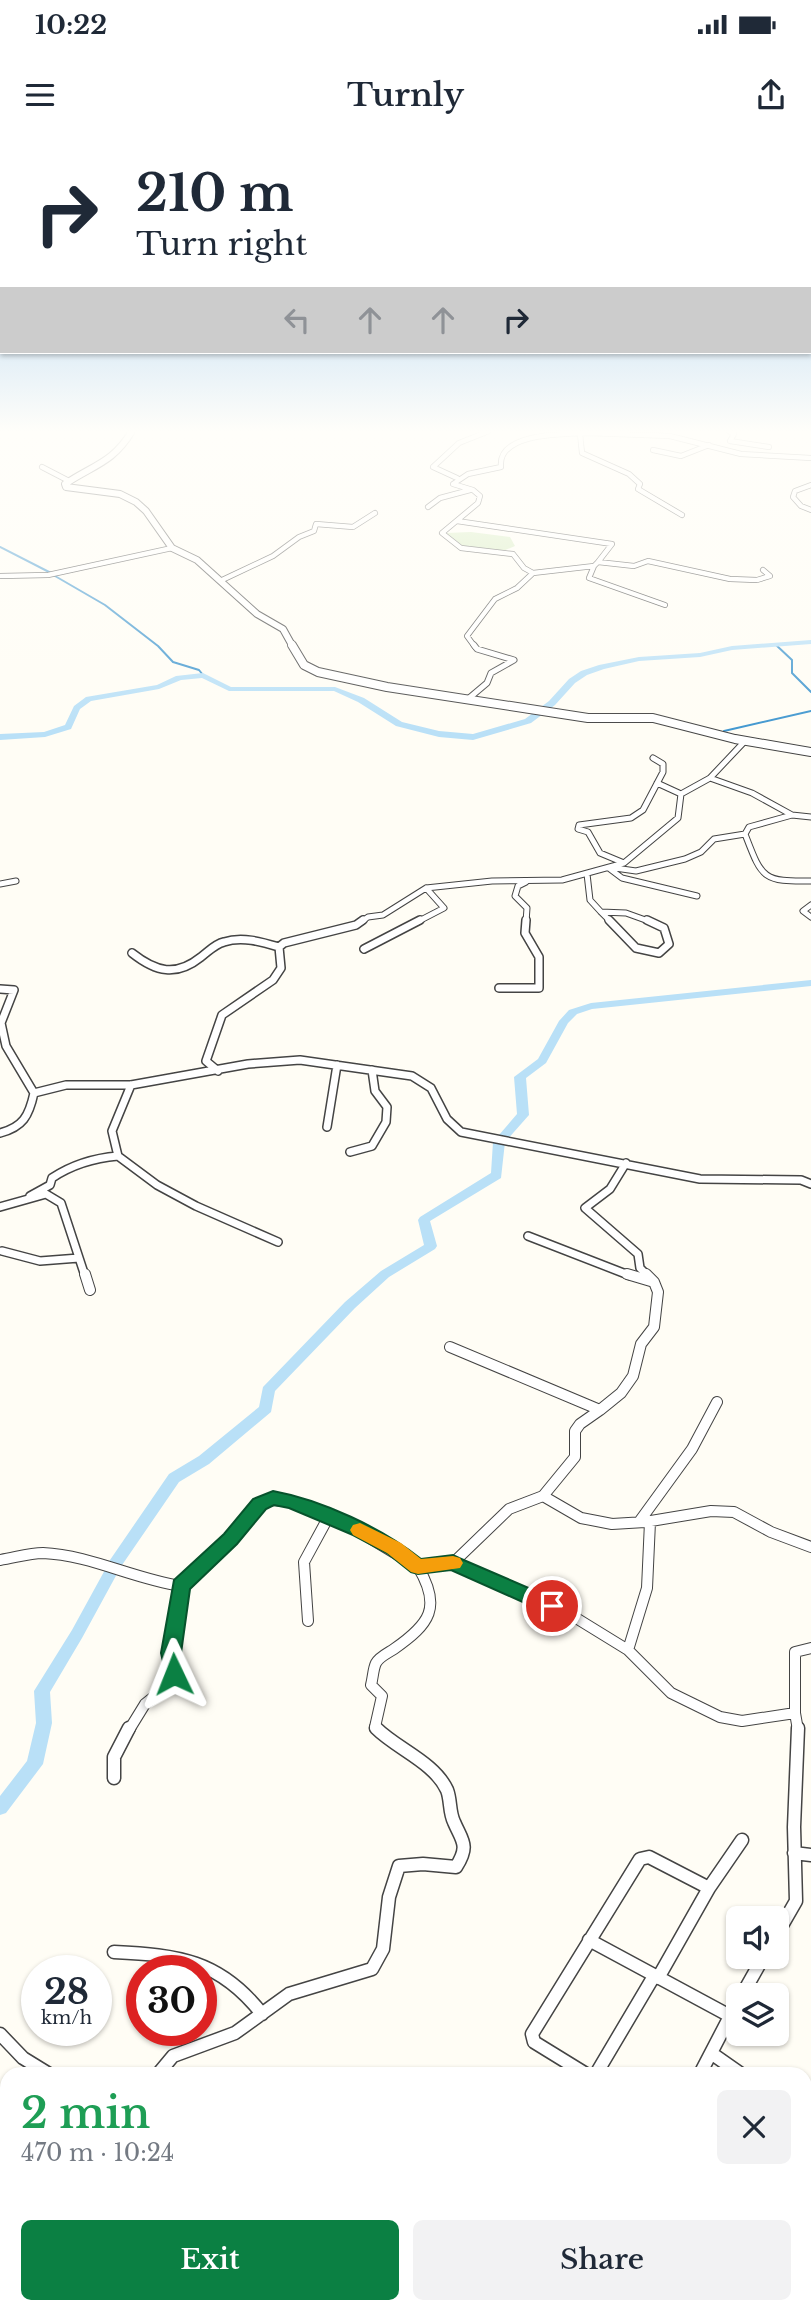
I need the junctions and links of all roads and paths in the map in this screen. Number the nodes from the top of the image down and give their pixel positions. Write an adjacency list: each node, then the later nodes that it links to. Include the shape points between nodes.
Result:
1 (160, 532): 5 (street)
2 (310, 532): 10 (street)
3 (443, 532): 8 (street, via 461,548 513,554)
4 (534, 532): 6 (street, via 612,544)
5 (172, 548): 9 (street, via 35,577); 10 (street, via 197,560)
6 (596, 564): 7 (street, via 634,566 648,561 730,579 757,580 770,576); 8 (street); 11 (street, via 589,578)
7 (763, 570)
8 (533, 573): 12 (street, via 517,589 495,599 467,636 477,649 514,660 491,673 487,683)
9 (0, 576)
10 (220, 582): 12 (street, via 257,614 283,629 310,669)
11 (665, 604)
12 (468, 699): 13 (street, via 588,718 653,719)
13 (746, 741): 14 (street); 16 (street)
14 (811, 752)
15 (653, 758): 17 (street, via 663,764)
16 (710, 778): 18 (street); 19 (street, via 752,793)
17 (657, 783): 18 (street); 22 (street, via 643,810 631,818 579,825 600,853)
18 (681, 794): 22 (street, via 682,809 673,827)
19 (792, 815): 20 (street); 21 (street, via 749,827)
20 (811, 817)
21 (745, 834): 23 (street, via 714,839 685,859 636,871); 26 (street, via 768,879 775,883)
22 (624, 863): 23 (street)
23 (612, 868): 24 (street); 32 (street, via 622,878)
24 (587, 874): 28 (street); 34 (street, via 590,900)
25 (16, 881): 29 (street)
26 (802, 881): 27 (street); 31 (street)
27 (811, 881)
28 (526, 882): 30 (street); 39 (street, via 518,886 515,896 527,908 525,933 538,957 539,988)
29 (0, 884)
30 (426, 888): 36 (street, via 383,915); 37 (street, via 444,908)
31 (811, 888)
32 (697, 896)
33 (811, 905): 35 (street, via 803,911)
34 (601, 912): 34 (street, via 636,948 659,953 669,944 664,928 622,912)
35 (811, 917)
36 (279, 947): 38 (street, via 238,938 223,941 194,964 163,973); 43 (street, via 281,968 273,980 222,1015 206,1061)
37 (364, 949)
38 (132, 953)
39 (499, 988)
40 (0, 989): 45 (street, via 14,990 1,1023 6,1046)
41 (337, 1065): 42 (street); 43 (street, via 300,1060); 46 (street)
42 (372, 1070): 48 (street, via 375,1091 387,1107 386,1122 372,1146); 50 (street, via 412,1076 431,1088 447,1119 461,1132)
43 (218, 1071): 44 (street)
44 (131, 1085): 45 (street, via 66,1085); 49 (street, via 112,1130)
45 (34, 1093): 47 (street, via 27,1118 17,1129)
46 (327, 1127)
47 (0, 1133)
48 (349, 1152)
49 (118, 1156): 52 (street, via 89,1159 61,1171 50,1185); 55 (street, via 156,1185)
50 (626, 1163): 51 (street, via 700,1179 801,1180); 58 (street, via 620,1180 585,1208 638,1254 640,1268)
51 (811, 1184)
52 (22, 1202): 53 (street); 57 (street, via 46,1194 61,1203)
53 (0, 1207)
54 (528, 1236): 58 (street)
55 (278, 1242)
56 (2, 1251): 57 (street, via 40,1262)
57 (79, 1258): 59 (street)
58 (654, 1282): 62 (street, via 658,1292 654,1327 641,1344 633,1376)
59 (90, 1290)
60 (450, 1347): 62 (street)
61 (718, 1402): 65 (street, via 692,1449)
62 (600, 1410): 63 (street, via 580,1423 575,1431 575,1457)
63 (543, 1496): 65 (street, via 596,1522); 69 (street, via 509,1509)
64 (329, 1516): 70 (street, via 394,1548); 71 (street, via 273,1498 259,1504); 72 (street, via 304,1562)
65 (639, 1522): 66 (street)
66 (650, 1522): 67 (street, via 732,1511); 74 (street, via 647,1588)
67 (811, 1547)
68 (0, 1560): 71 (street, via 42,1553)
69 (453, 1563): 70 (street); 74 (street, via 576,1618)
70 (418, 1567): 86 (street, via 432,1592 429,1615 415,1634 377,1661 371,1685 382,1696 375,1727 445,1787 453,1821 463,1837 462,1860 456,1867 399,1866 389,1898 383,1949 372,1969 289,1994)
71 (181, 1586): 77 (street, via 171,1653 174,1674 133,1722 114,1757)
72 (308, 1621)
73 (811, 1648): 75 (street, via 795,1652)
74 (628, 1650): 75 (street, via 671,1693 720,1717 742,1721)
75 (795, 1713): 76 (street)
76 (805, 1737): 79 (street)
77 (114, 1778)
78 (742, 1840): 81 (street)
79 (794, 1853): 80 (street); 82 (street, via 796,1900)
80 (811, 1855)
81 (709, 1888): 83 (street, via 649,1857 640,1859); 85 (street)
82 (789, 1913)
83 (589, 1940): 85 (street); 93 (street, via 532,2034 534,2042)
84 (114, 1952): 86 (street, via 199,1962 234,1980)
85 (656, 1977): 87 (street); 94 (street)
86 (262, 2014): 92 (street, via 235,2034 173,2056)
87 (726, 2014)
88 (726, 2024): 90 (street)
89 (0, 2034): 91 (street)
90 (711, 2053): 95 (street); 96 (street)
91 (38, 2067)
92 (164, 2067)
93 (575, 2067)
94 (600, 2067)
95 (704, 2067)
96 (731, 2067)

